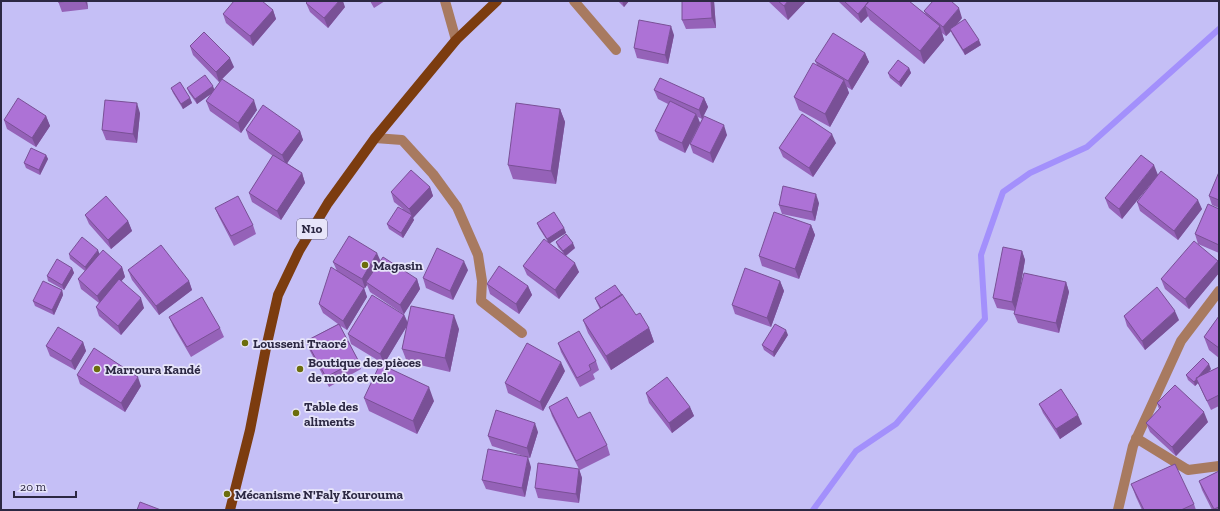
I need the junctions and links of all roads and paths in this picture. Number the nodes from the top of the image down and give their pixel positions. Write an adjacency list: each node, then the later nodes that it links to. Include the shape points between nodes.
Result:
1 (445, 1): 4 (street)
2 (497, 1): 4 (main road, N10)
3 (574, 1): 5 (street)
4 (456, 40): 6 (main road, N10)
5 (616, 50)
6 (375, 138): 8 (street, via 402,140 433,174 457,207 478,255 482,281 481,301); 11 (main road, N10, via 328,203 299,251 278,295 250,430)
7 (1219, 291): 9 (street, via 1180,341)
8 (522, 333)
9 (1136, 438): 10 (street, via 1188,470); 12 (street)
10 (1219, 466)
11 (230, 510)
12 (1118, 510)

